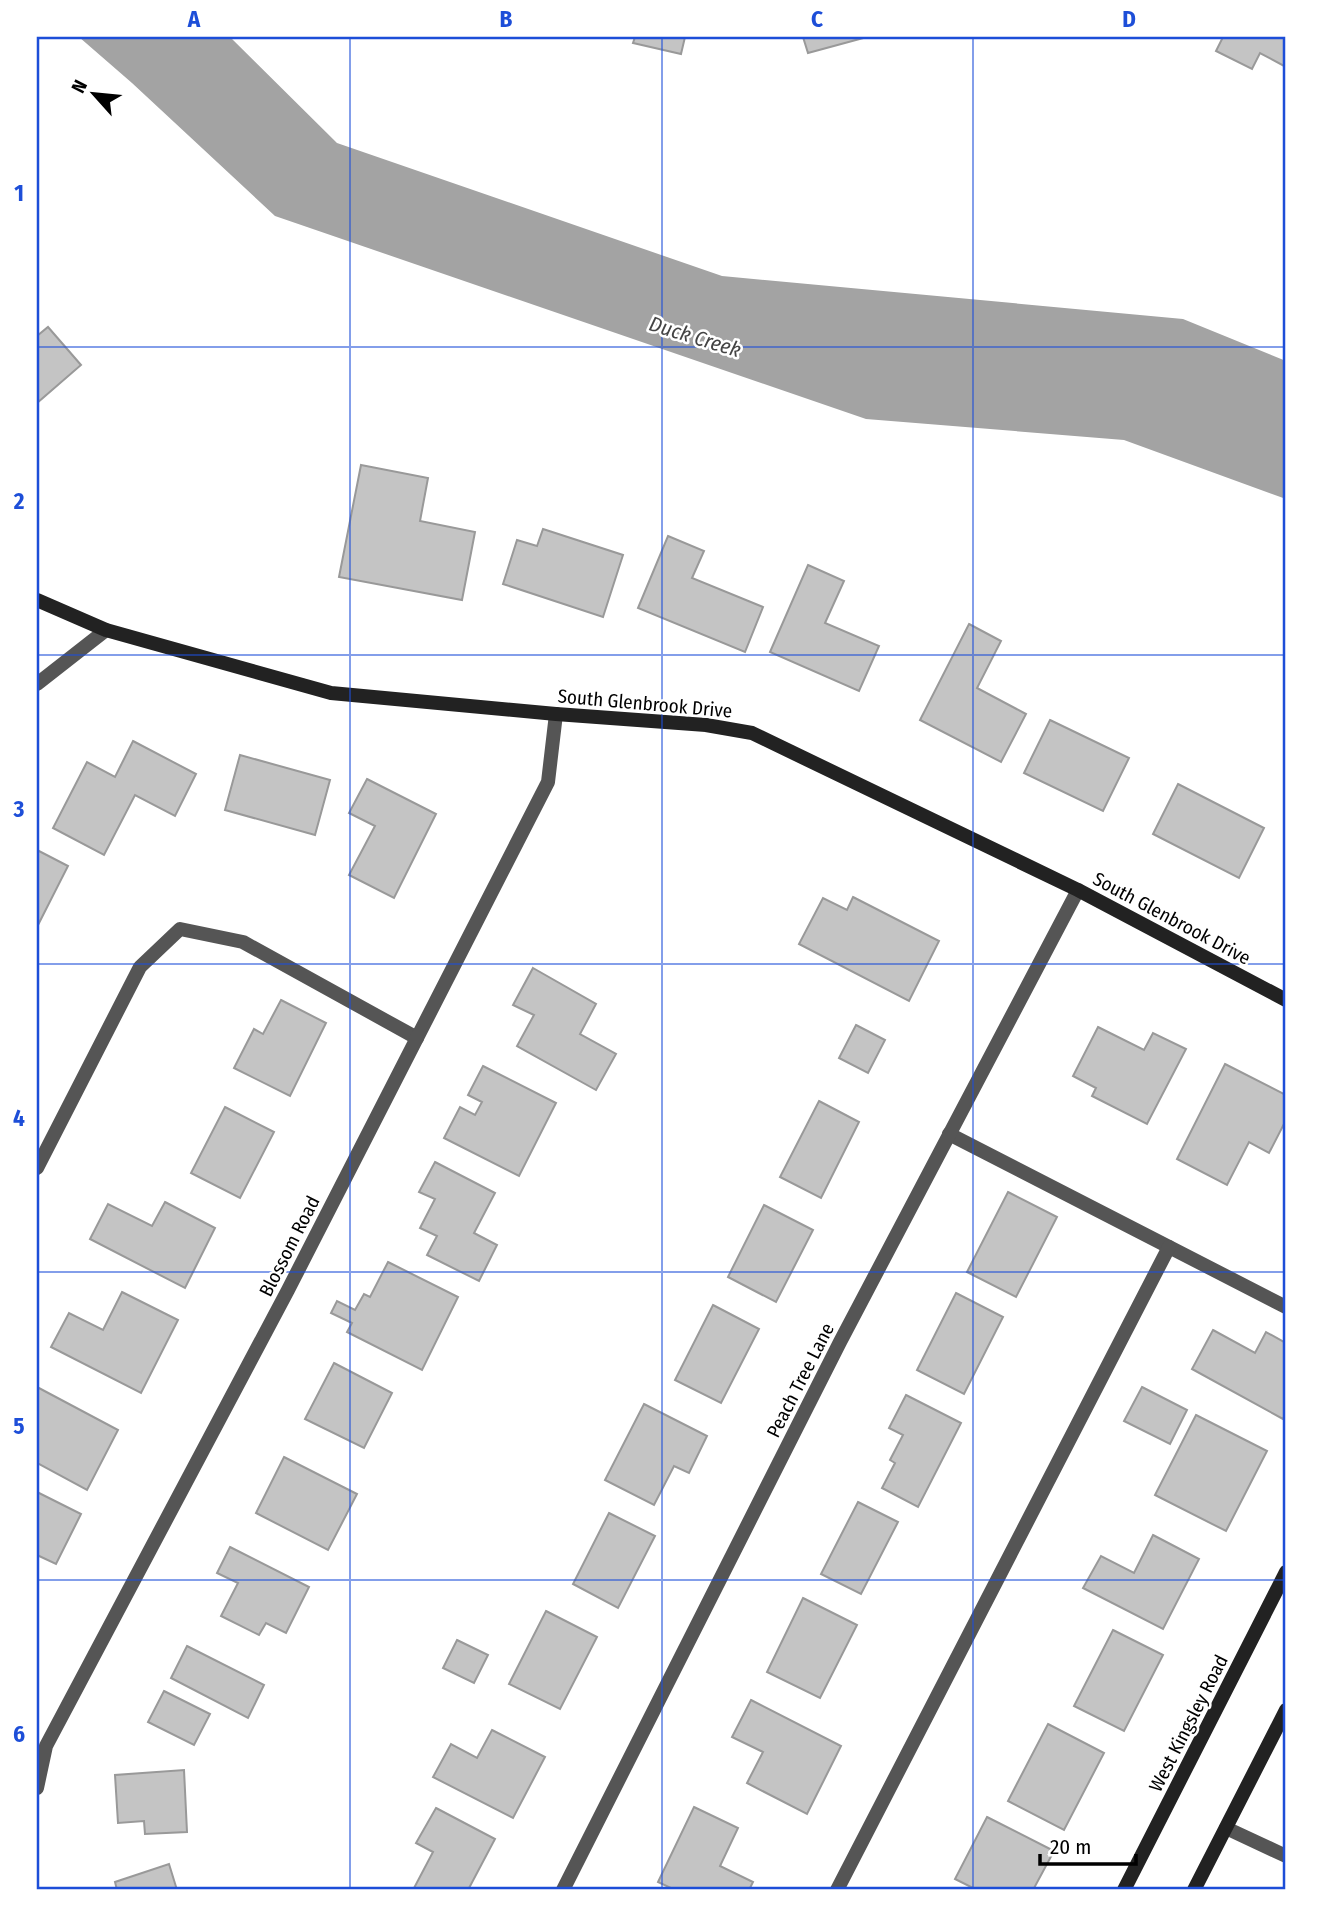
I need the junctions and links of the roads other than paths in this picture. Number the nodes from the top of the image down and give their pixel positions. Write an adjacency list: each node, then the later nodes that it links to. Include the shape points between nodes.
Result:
1 (37, 600): 2 (street, South Glenbrook Drive)
2 (106, 630): 3 (street); 4 (street, South Glenbrook Drive, via 331,693)
3 (37, 684)
4 (556, 714): 5 (street, South Glenbrook Drive, via 706,725 752,733); 7 (street, Blossom Road, via 548,782)
5 (1077, 890): 6 (street, South Glenbrook Drive); 8 (street, Peach Tree Lane)
6 (1286, 1000)
7 (417, 1038): 9 (street, via 243,942 180,929 139,967); 14 (street, Blossom Road, via 46,1746)
8 (949, 1134): 10 (street); 17 (street, Peach Tree Lane)
9 (37, 1168)
10 (1169, 1247): 11 (street); 18 (street)
11 (1286, 1307)
12 (1286, 1572): 19 (street, West Kingsley Road)
13 (1286, 1710): 15 (street)
14 (37, 1788)
15 (1226, 1828): 16 (street); 20 (street)
16 (1286, 1856)
17 (563, 1890)
18 (837, 1890)
19 (1124, 1890)
20 (1194, 1890)

